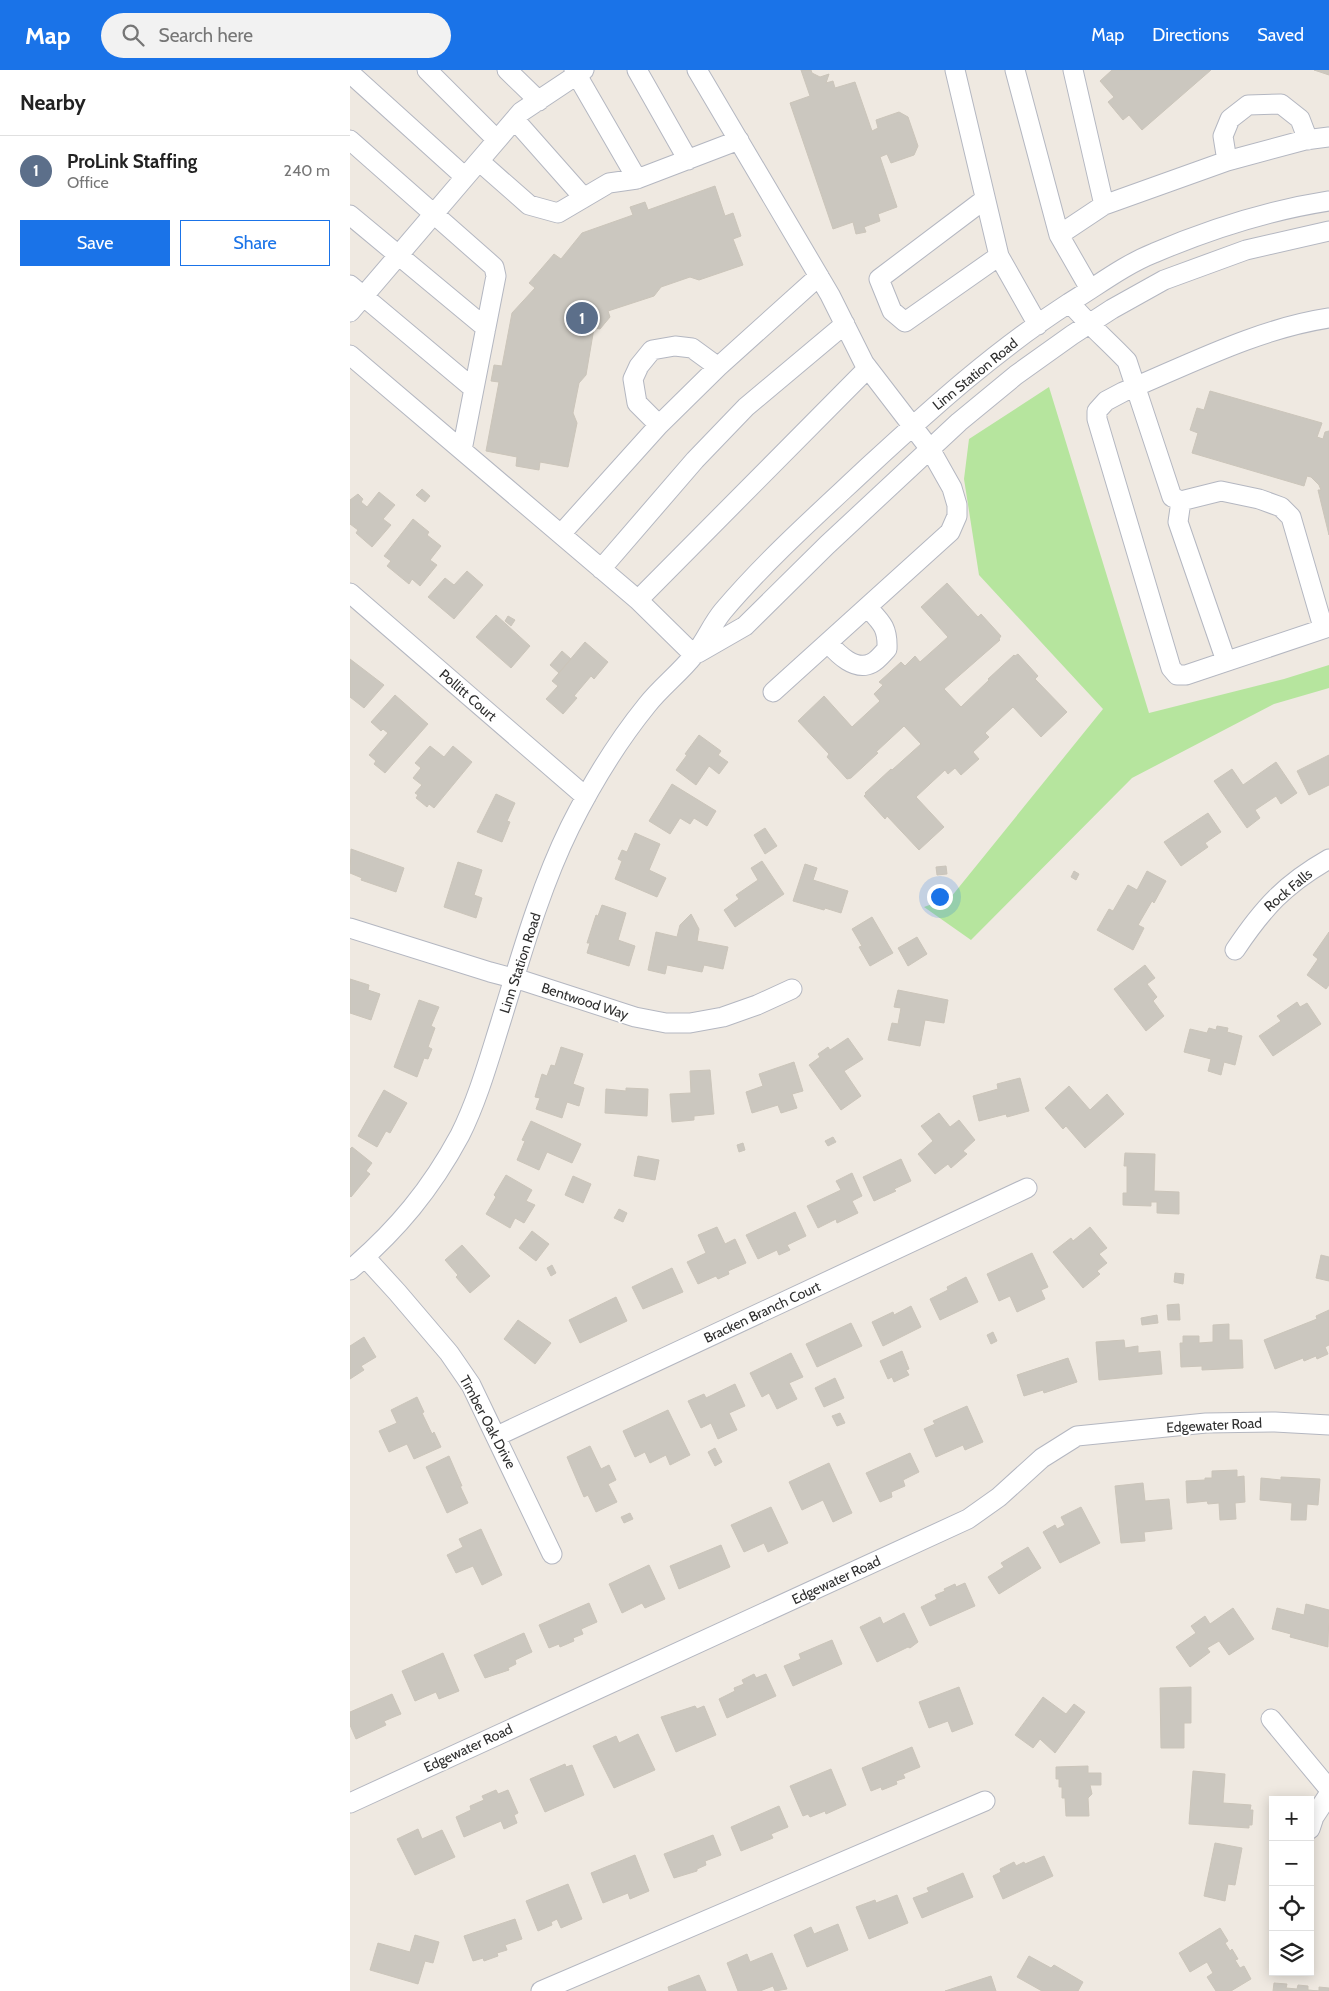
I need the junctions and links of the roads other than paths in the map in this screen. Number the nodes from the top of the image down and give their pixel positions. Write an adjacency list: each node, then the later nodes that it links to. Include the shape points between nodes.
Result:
1 (427, 70): 14 (street)
2 (507, 70): 10 (street)
3 (637, 70): 17 (street)
4 (697, 70): 15 (street)
5 (955, 70): 23 (street)
6 (1015, 70): 29 (street)
7 (1073, 70): 25 (street)
8 (579, 72): 10 (street); 21 (street)
9 (350, 74): 20 (street)
10 (539, 100): 11 (street)
11 (516, 120): 14 (street); 22 (street)
12 (1329, 137): 16 (street)
13 (350, 140): 26 (street)
14 (497, 140): 18 (street)
15 (739, 140): 17 (street); 32 (street)
16 (1308, 140): 19 (street); 19 (street, via 1300,119 1281,104 1248,105 1230,118 1223,136)
17 (688, 160): 21 (street)
18 (479, 161): 20 (street); 22 (street, via 529,205 558,213)
19 (1227, 161): 25 (street)
20 (465, 177): 26 (street)
21 (637, 180): 22 (street, via 609,184)
22 (584, 198)
23 (985, 198): 31 (street); 31 (street, via 879,279 892,311 906,322)
24 (1329, 201): 33 (street, Linn Station Road, via 1238,223 1151,254)
25 (1104, 205): 29 (street)
26 (433, 214): 30 (street); 41 (street, via 494,267 496,276)
27 (350, 215): 30 (street)
28 (1329, 230): 40 (street, Linn Station Road, via 1246,250 1164,280)
29 (1059, 235): 33 (street)
30 (398, 256): 34 (street); 41 (street)
31 (999, 256): 39 (street)
32 (819, 276): 38 (street); 43 (street)
33 (1090, 289): 35 (street, Linn Station Road)
34 (357, 291): 36 (street); 46 (street)
35 (1070, 303): 39 (street, Linn Station Road); 40 (street)
36 (350, 312)
37 (1329, 318): 45 (street, via 1298,323 1256,337)
38 (845, 324): 44 (street); 53 (street, via 746,406)
39 (1038, 325): 48 (street, Linn Station Road, via 998,353)
40 (1089, 325): 45 (street, via 1127,361); 49 (street, Linn Station Road, via 1016,375)
41 (486, 328): 46 (street)
42 (350, 354): 50 (street)
43 (718, 368): 47 (street); 47 (street, via 692,348 675,346 652,350 639,366 634,379 637,404)
44 (868, 368): 48 (street); 55 (street)
45 (1137, 386): 51 (street, via 1172,497); 60 (street, via 1106,401 1097,411 1171,668 1177,675 1186,675)
46 (474, 389): 50 (street)
47 (659, 425): 52 (street)
48 (912, 426): 49 (street); 59 (street, Linn Station Road, via 807,524 739,594 720,614)
49 (930, 449): 56 (street, via 952,488 957,516 950,532); 59 (street, Linn Station Road, via 745,626)
50 (462, 450): 52 (street)
51 (1181, 501): 57 (street, via 1221,491 1281,507 1291,517); 60 (street, via 1178,522)
52 (560, 534): 53 (street)
53 (601, 569): 55 (street)
54 (350, 593): 62 (street, Pollitt Court)
55 (638, 600): 59 (street)
56 (867, 607): 58 (street); 58 (street, via 888,635 887,649 872,664 844,660)
57 (1326, 627): 60 (street)
58 (828, 643): 61 (street)
59 (694, 655): 62 (street, Linn Station Road, via 648,704)
60 (1226, 661)
61 (774, 692)
62 (586, 797): 66 (street, Linn Station Road, via 556,858)
63 (1329, 859): 65 (street, Rock Falls, via 1271,901)
64 (350, 928): 66 (street, Bentwood Way)
65 (1235, 950)
66 (514, 978): 67 (street, Bentwood Way, via 635,1017 666,1023 690,1023 723,1017); 69 (street, Linn Station Road, via 483,1080 461,1133 408,1214)
67 (792, 989)
68 (1027, 1188): 72 (street, Bracken Branch Court)
69 (365, 1257): 70 (street, Linn Station Road); 72 (street, Timber Oak Drive, via 449,1354 471,1385)
70 (350, 1270)
71 (1329, 1425): 78 (street, Edgewater Road, via 1206,1423 1077,1436 1042,1458 999,1497 968,1519)
72 (497, 1436): 73 (street, Timber Oak Drive)
73 (552, 1554)
74 (1271, 1719): 75 (street)
75 (1329, 1789)
76 (1329, 1794): 79 (street)
77 (985, 1801): 80 (street)
78 (350, 1803)
79 (1314, 1817)
80 (541, 1991)

